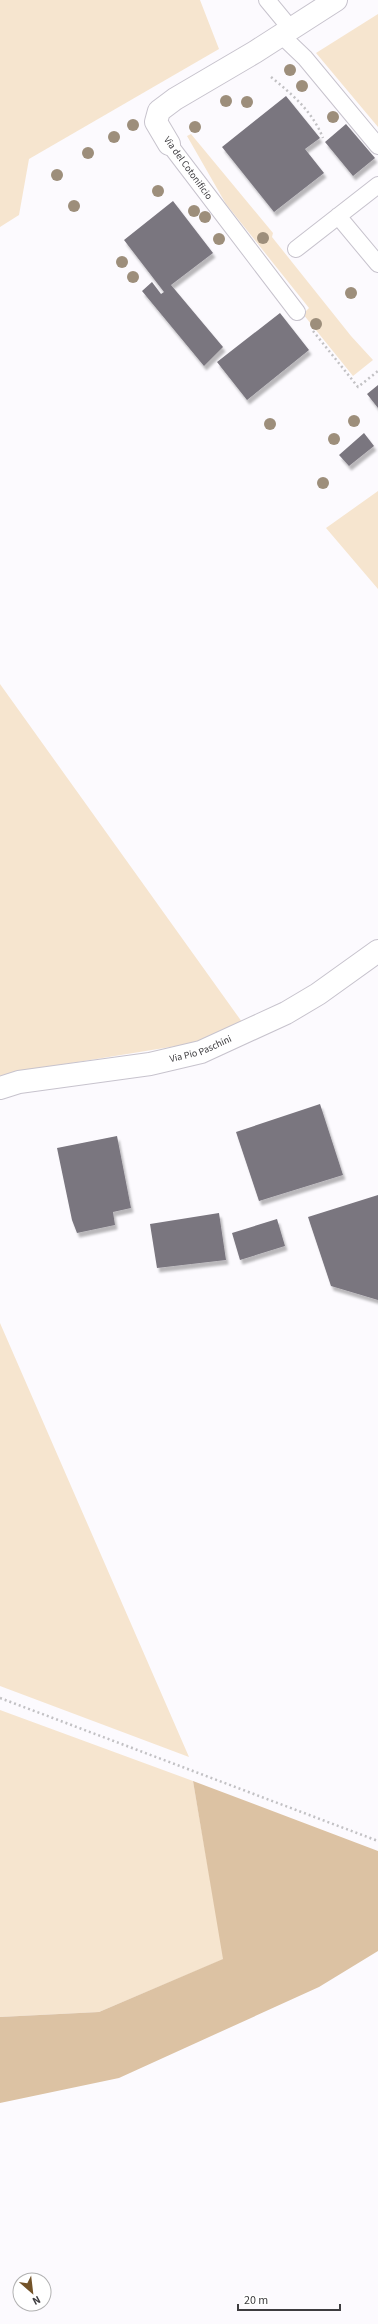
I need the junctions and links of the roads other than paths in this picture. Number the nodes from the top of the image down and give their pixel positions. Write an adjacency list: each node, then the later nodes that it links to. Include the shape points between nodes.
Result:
1 (267, 0): 3 (lane)
2 (336, 0): 3 (street, Via del Cotonificio)
3 (286, 32): 4 (street, Via del Cotonificio, via 159,111 156,122); 5 (lane)
4 (169, 144): 10 (lane, Via del Cotonificio)
5 (378, 146)
6 (378, 184): 7 (lane)
7 (338, 216): 8 (lane); 9 (lane)
8 (296, 249)
9 (378, 264)
10 (297, 312)
11 (378, 951): 12 (street, Via Pio Paschini, via 318,994 286,1013 201,1052 150,1064 19,1082)
12 (0, 1088)

